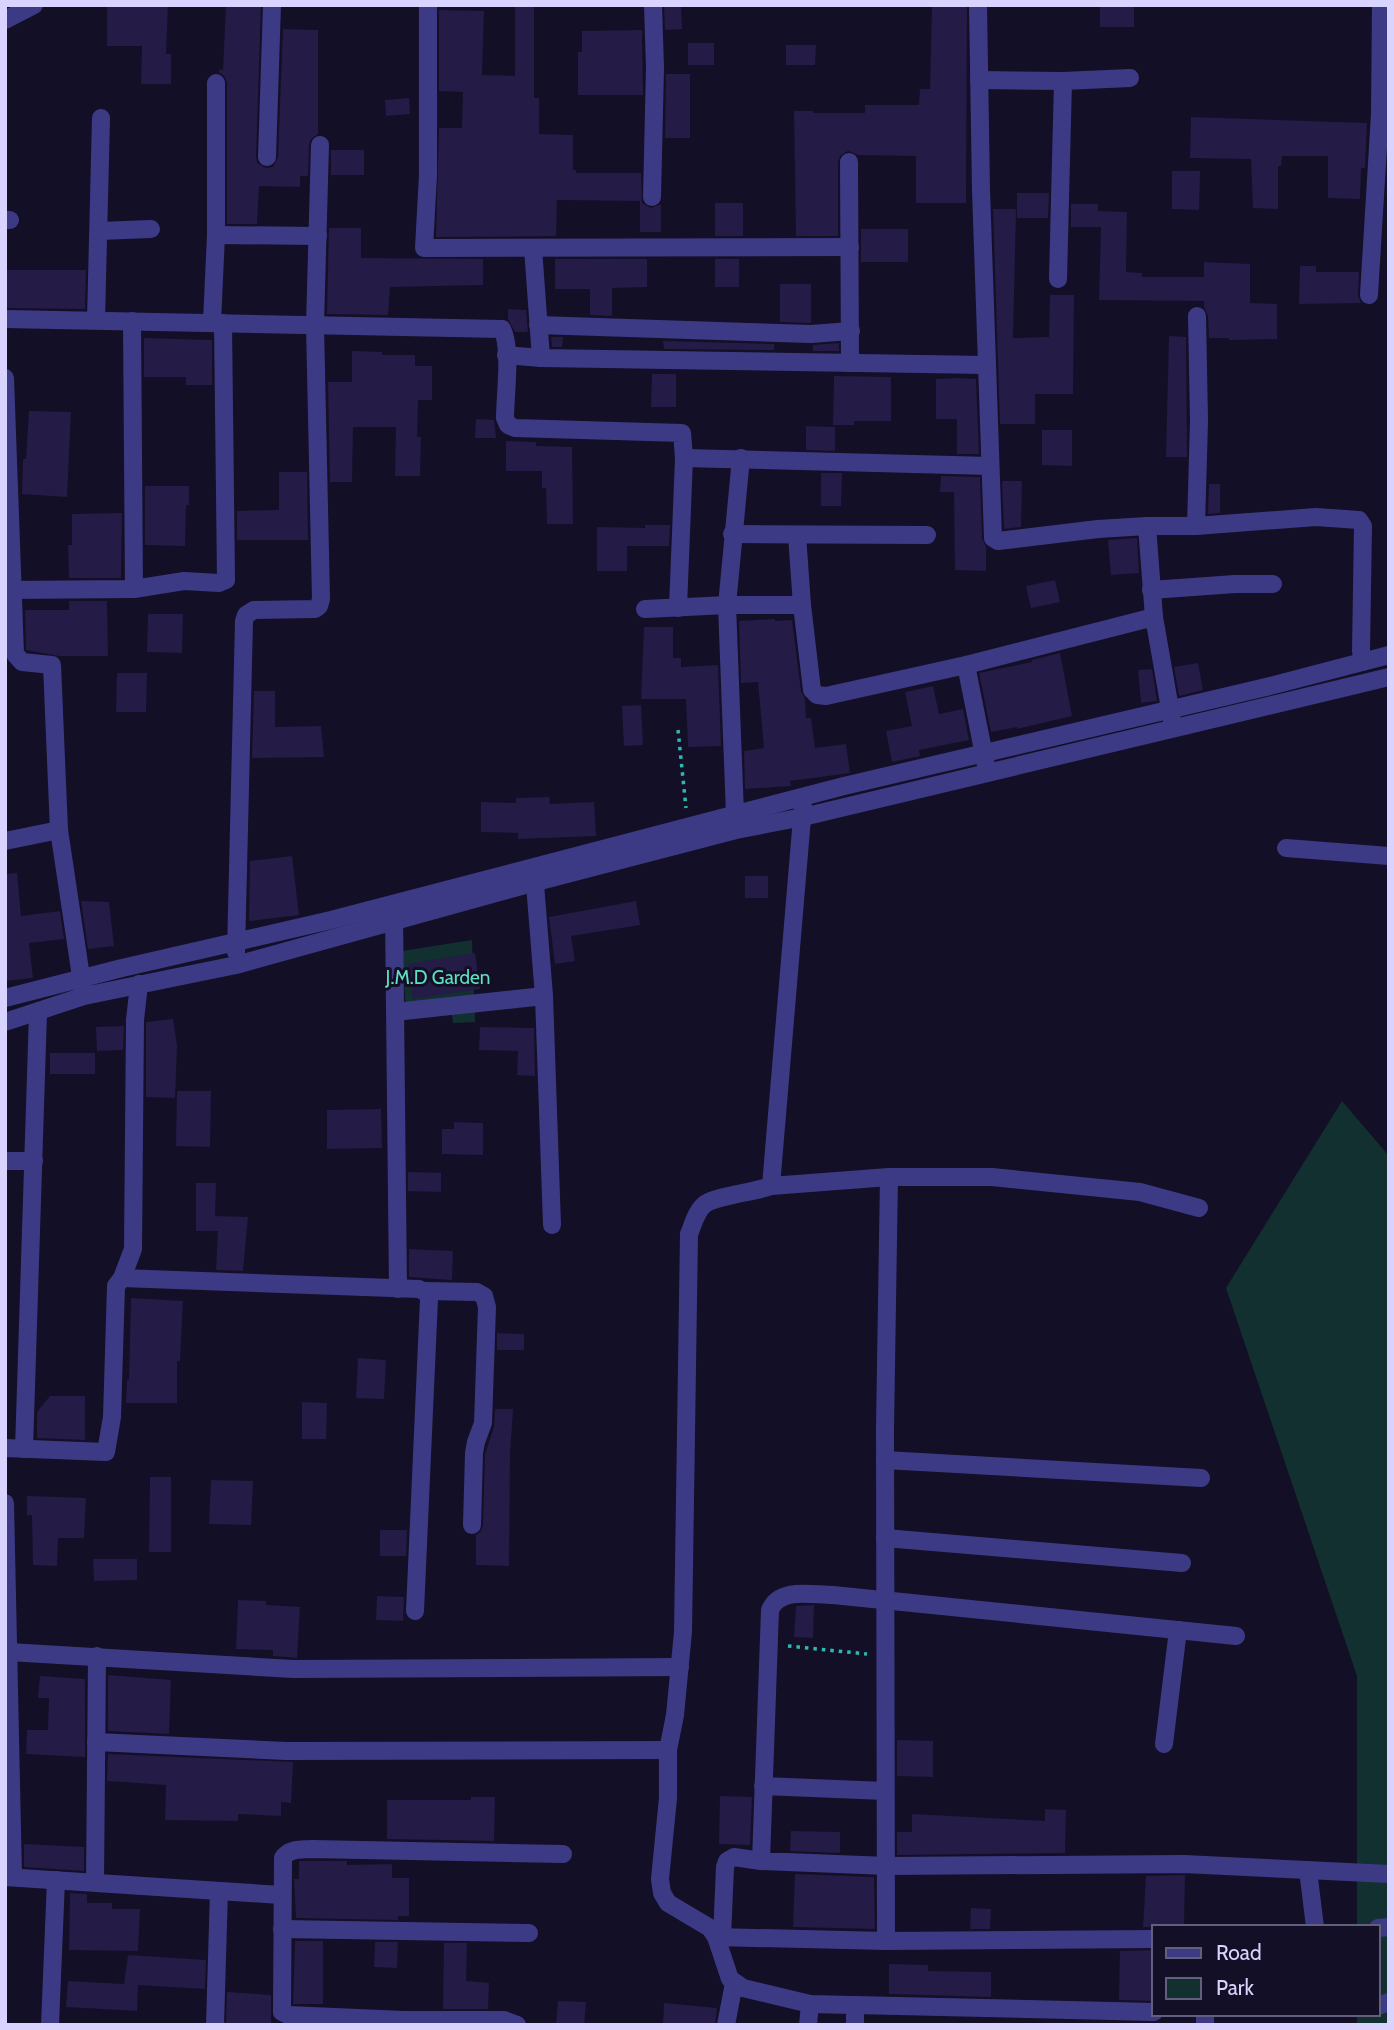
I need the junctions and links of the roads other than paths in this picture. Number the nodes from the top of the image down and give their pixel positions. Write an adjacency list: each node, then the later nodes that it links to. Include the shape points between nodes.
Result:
1 (34, 5): 7 (street)
2 (272, 5): 15 (street)
3 (428, 5): 23 (street, via 424,248)
4 (653, 5): 17 (street)
5 (978, 5): 9 (street)
6 (1381, 5): 12 (street)
7 (5, 20)
8 (1130, 78): 10 (street)
9 (979, 80): 10 (street); 37 (street)
10 (1063, 81): 24 (street)
11 (216, 83): 20 (street)
12 (1384, 115): 25 (street)
13 (101, 118): 19 (street)
14 (320, 145): 21 (street)
15 (267, 157)
16 (849, 162): 22 (street)
17 (652, 197)
18 (151, 229): 19 (street)
19 (99, 231): 28 (street)
20 (216, 235): 21 (street); 30 (street)
21 (318, 236): 31 (street)
22 (850, 247): 23 (street); 33 (street)
23 (533, 248): 32 (street)
24 (1058, 279)
25 (1369, 295)
26 (1196, 316): 43 (street)
27 (5, 319): 28 (street)
28 (96, 320): 29 (street)
29 (132, 321): 30 (street); 48 (street)
30 (217, 323): 31 (street); 48 (street, via 226,580)
31 (315, 324): 34 (street, via 499,328 505,335); 74 (street, via 321,599 315,609 254,610 244,621)
32 (538, 324): 33 (street, via 811,334); 35 (street)
33 (850, 331): 36 (street)
34 (506, 355): 35 (street); 39 (street, via 508,425 679,432 684,439)
35 (541, 358): 36 (street)
36 (850, 363): 37 (street)
37 (986, 365): 41 (street)
38 (5, 378): 49 (street)
39 (684, 458): 40 (street); 53 (street)
40 (741, 458): 41 (street); 44 (street)
41 (990, 466): 42 (street, via 995,540)
42 (1147, 526): 43 (street); 50 (street)
43 (1196, 526): 57 (street, via 1316,517 1359,520 1363,526)
44 (732, 534): 45 (street); 51 (street)
45 (797, 535): 46 (street); 52 (street)
46 (927, 535)
47 (1273, 584): 50 (street)
48 (134, 589): 49 (street)
49 (10, 590): 67 (street, via 16,657 22,662 52,665)
50 (1152, 590): 55 (street)
51 (727, 605): 52 (street); 53 (street); 65 (street)
52 (802, 605): 58 (street, via 812,690 817,695)
53 (677, 608): 54 (street)
54 (645, 609)
55 (1154, 617): 58 (street); 60 (street)
56 (1389, 655): 57 (street)
57 (1363, 662): 60 (street)
58 (966, 665): 62 (street)
59 (1389, 677): 61 (street)
60 (1169, 709): 61 (street); 62 (street)
61 (1175, 730): 63 (street)
62 (984, 753): 63 (street); 64 (street)
63 (988, 772): 66 (street)
64 (802, 796): 65 (street); 66 (street)
65 (735, 814): 71 (street)
66 (803, 817): 71 (street); 87 (street)
67 (59, 830): 68 (street); 76 (street)
68 (5, 841)
69 (1286, 848): 70 (street)
70 (1389, 856)
71 (535, 875): 72 (street); 73 (street); 79 (street)
72 (394, 903): 73 (street); 74 (street)
73 (394, 922): 75 (street); 81 (street)
74 (237, 941): 75 (street); 76 (street)
75 (236, 965): 77 (street)
76 (81, 978): 78 (street); 80 (street)
77 (139, 984): 78 (street); 90 (street, via 133,1249)
78 (84, 996): 82 (street)
79 (544, 996): 81 (street); 89 (street)
80 (5, 998)
81 (395, 1012): 91 (street)
82 (38, 1013): 83 (street); 85 (street)
83 (5, 1022)
84 (5, 1161): 85 (street)
85 (34, 1161): 94 (street)
86 (889, 1177): 87 (street); 88 (street, via 992,1177 1140,1192); 95 (street)
87 (771, 1186): 107 (street, via 705,1204 689,1234)
88 (1199, 1208)
89 (552, 1225)
90 (122, 1278): 91 (street); 94 (street, via 116,1286 106,1452)
91 (398, 1290): 92 (street)
92 (424, 1291): 98 (street, via 477,1292 484,1296 487,1307 484,1423 474,1454); 102 (street, via 429,1298)
93 (5, 1448): 94 (street)
94 (24, 1449)
95 (886, 1460): 96 (street); 99 (street)
96 (1202, 1478)
97 (5, 1503): 105 (street)
98 (472, 1525)
99 (885, 1538): 100 (street); 101 (street)
100 (1182, 1563)
101 (885, 1601): 103 (street); 111 (street, via 833,1595 777,1598 770,1610); 112 (street)
102 (415, 1611)
103 (1178, 1630): 104 (street); 109 (street)
104 (1236, 1636)
105 (9, 1652): 106 (street); 118 (street)
106 (97, 1656): 107 (street, via 293,1669); 108 (street)
107 (680, 1667): 110 (street)
108 (96, 1742): 110 (street, via 286,1751); 120 (street)
109 (1164, 1744)
110 (668, 1750): 126 (street, via 662,1893 668,1903)
111 (763, 1786): 112 (street); 114 (street)
112 (886, 1791): 115 (street)
113 (563, 1854): 122 (street, via 294,1850 283,1858)
114 (761, 1861): 115 (street); 126 (street, via 734,1857 727,1861)
115 (887, 1866): 116 (street, via 1184,1864); 128 (street)
116 (1308, 1870): 117 (street); 123 (street)
117 (1389, 1874)
118 (9, 1877): 119 (street)
119 (56, 1880): 120 (street); 134 (street)
120 (95, 1882): 121 (street)
121 (219, 1891): 122 (street); 135 (street)
122 (281, 1895): 124 (street)
123 (1315, 1925)
124 (282, 1929): 125 (street); 133 (street, via 282,2012)
125 (529, 1933)
126 (719, 1937): 128 (street); 129 (street)
127 (1152, 1939): 128 (street)
128 (886, 1941)
129 (734, 1983): 130 (street); 137 (street)
130 (810, 2004): 131 (street); 138 (street)
131 (855, 2005): 132 (street); 139 (street)
132 (1152, 2012)
133 (404, 2022): 136 (street, via 504,2020)
134 (50, 2025)
135 (215, 2025)
136 (517, 2025)
137 (726, 2025)
138 (807, 2025)
139 (855, 2025)

